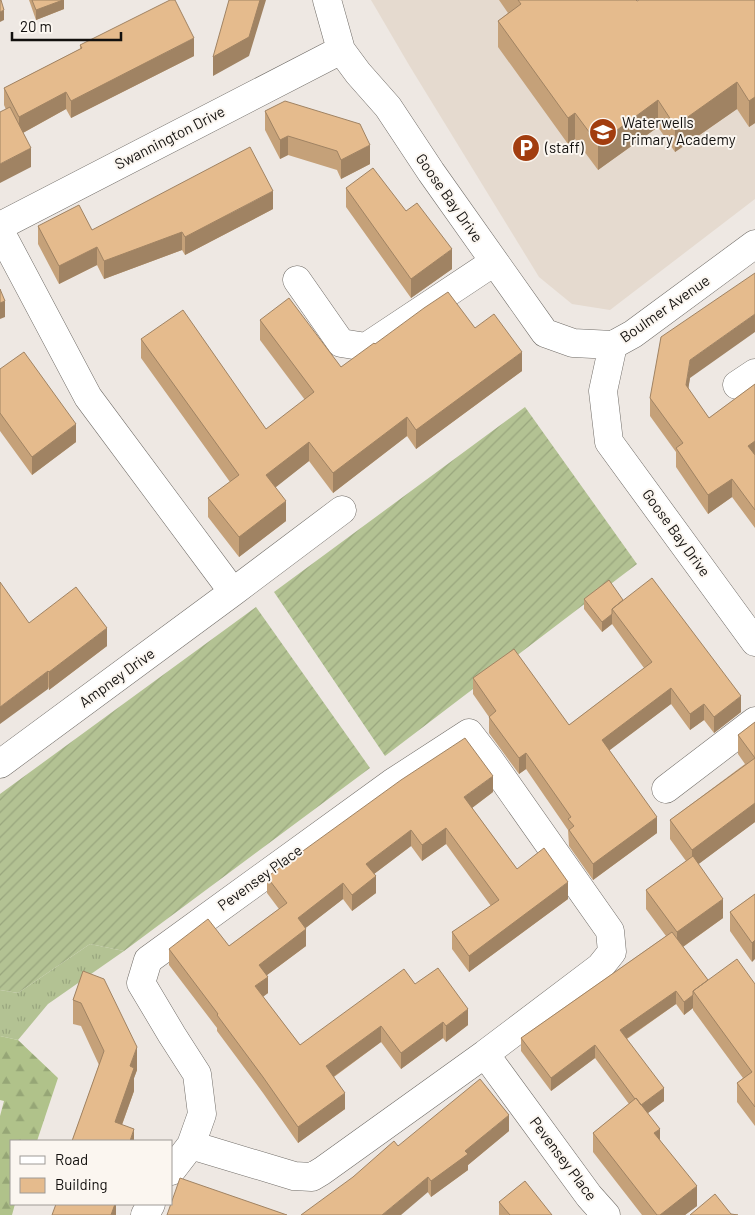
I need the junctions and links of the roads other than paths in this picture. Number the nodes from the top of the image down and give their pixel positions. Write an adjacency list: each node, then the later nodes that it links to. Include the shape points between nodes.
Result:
1 (327, 0): 2 (street, Goose Bay Drive)
2 (341, 50): 3 (street, Swannington Drive); 6 (street, Goose Bay Drive, via 388,108)
3 (0, 226)
4 (0, 231): 11 (street, via 88,397)
5 (755, 244): 8 (street, Boulmer Avenue, via 633,334)
6 (494, 262): 7 (street, via 366,348 341,343); 8 (street, Goose Bay Drive, via 545,333 573,343)
7 (297, 280)
8 (613, 345): 9 (street, Boulmer Avenue)
9 (603, 391): 12 (street, Goose Bay Drive, via 609,442)
10 (342, 510): 11 (street, Ampney Drive)
11 (233, 592): 14 (street, Ampney Drive)
12 (755, 642)
13 (755, 721): 15 (street)
14 (0, 764)
15 (666, 789)
16 (485, 1054): 17 (street, Pevensey Place, via 312,1177 294,1176); 17 (street, Pevensey Place, via 600,967 612,952 610,931 469,733 392,782 148,960 141,982 197,1074 202,1114); 19 (street, Pevensey Place)
17 (191, 1145): 18 (street)
18 (172, 1169)
19 (606, 1215)

